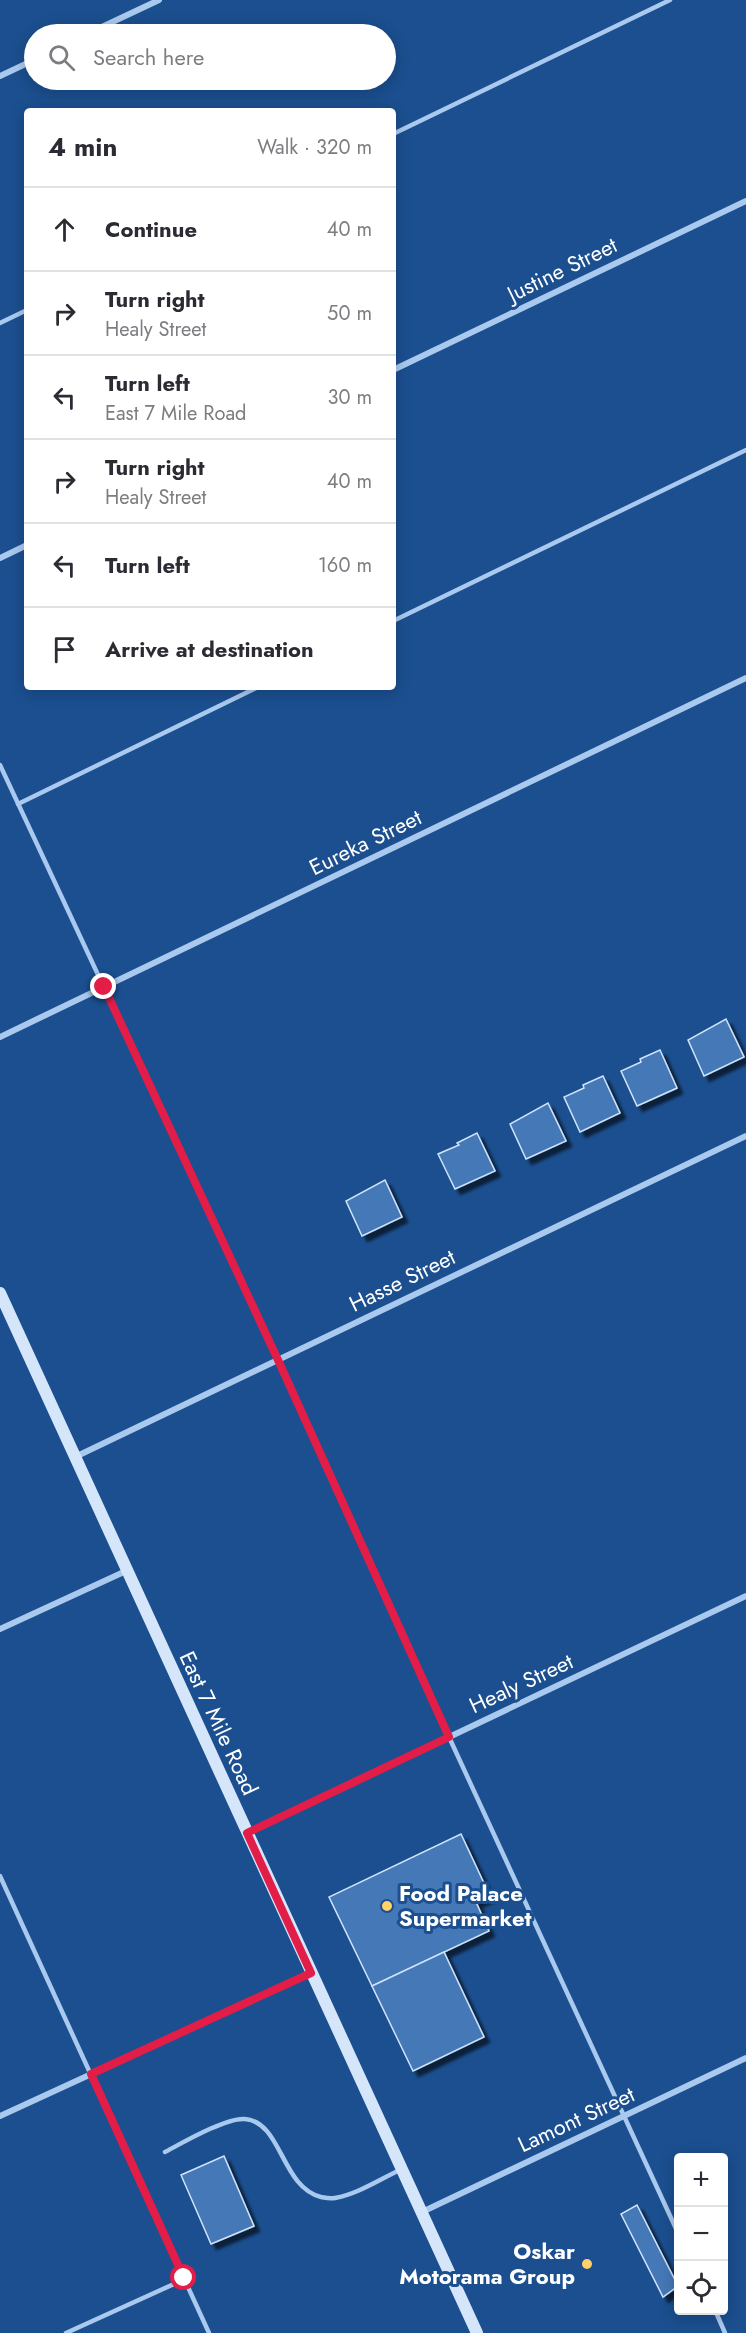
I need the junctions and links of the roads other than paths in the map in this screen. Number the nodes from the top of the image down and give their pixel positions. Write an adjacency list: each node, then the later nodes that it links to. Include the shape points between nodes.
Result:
1 (159, 0): 3 (street)
2 (670, 0): 6 (lane)
3 (108, 24)
4 (24, 65): 5 (street)
5 (0, 76)
6 (396, 133)
7 (746, 201): 10 (street, Justine Street)
8 (24, 311): 9 (lane)
9 (0, 323)
10 (396, 369)
11 (746, 450): 14 (lane)
12 (24, 546): 13 (street)
13 (0, 558)
14 (396, 620)
15 (746, 678): 19 (street, Eureka Street)
16 (252, 690): 18 (lane)
17 (0, 765): 18 (lane)
18 (18, 804): 19 (lane)
19 (104, 987): 20 (street, Eureka Street); 23 (lane)
20 (0, 1037)
21 (746, 1136): 23 (street, Hasse Street)
22 (0, 1293): 24 (street, East 7 Mile Road)
23 (278, 1360): 24 (street, Hasse Street); 28 (lane)
24 (74, 1457): 25 (street, East 7 Mile Road)
25 (126, 1571): 27 (street); 29 (street, East 7 Mile Road)
26 (746, 1596): 28 (street, Healy Street)
27 (0, 1629)
28 (449, 1737): 29 (street, Healy Street); 35 (lane)
29 (247, 1833): 31 (street, East 7 Mile Road)
30 (0, 1876): 33 (lane)
31 (311, 1973): 33 (street); 37 (street, East 7 Mile Road)
32 (746, 2058): 35 (street, Lamont Street)
33 (91, 2074): 34 (street); 40 (lane)
34 (0, 2116)
35 (624, 2116): 38 (street, Lamont Street); 39 (lane)
36 (165, 2152): 37 (lane, via 226,2122 244,2118 260,2123 289,2171 309,2194 332,2199)
37 (402, 2169): 38 (street, East 7 Mile Road)
38 (421, 2212): 44 (street, East 7 Mile Road)
39 (674, 2223)
40 (184, 2278): 42 (lane); 43 (lane)
41 (717, 2315): 45 (lane)
42 (66, 2333)
43 (209, 2333)
44 (477, 2333)
45 (725, 2333)

